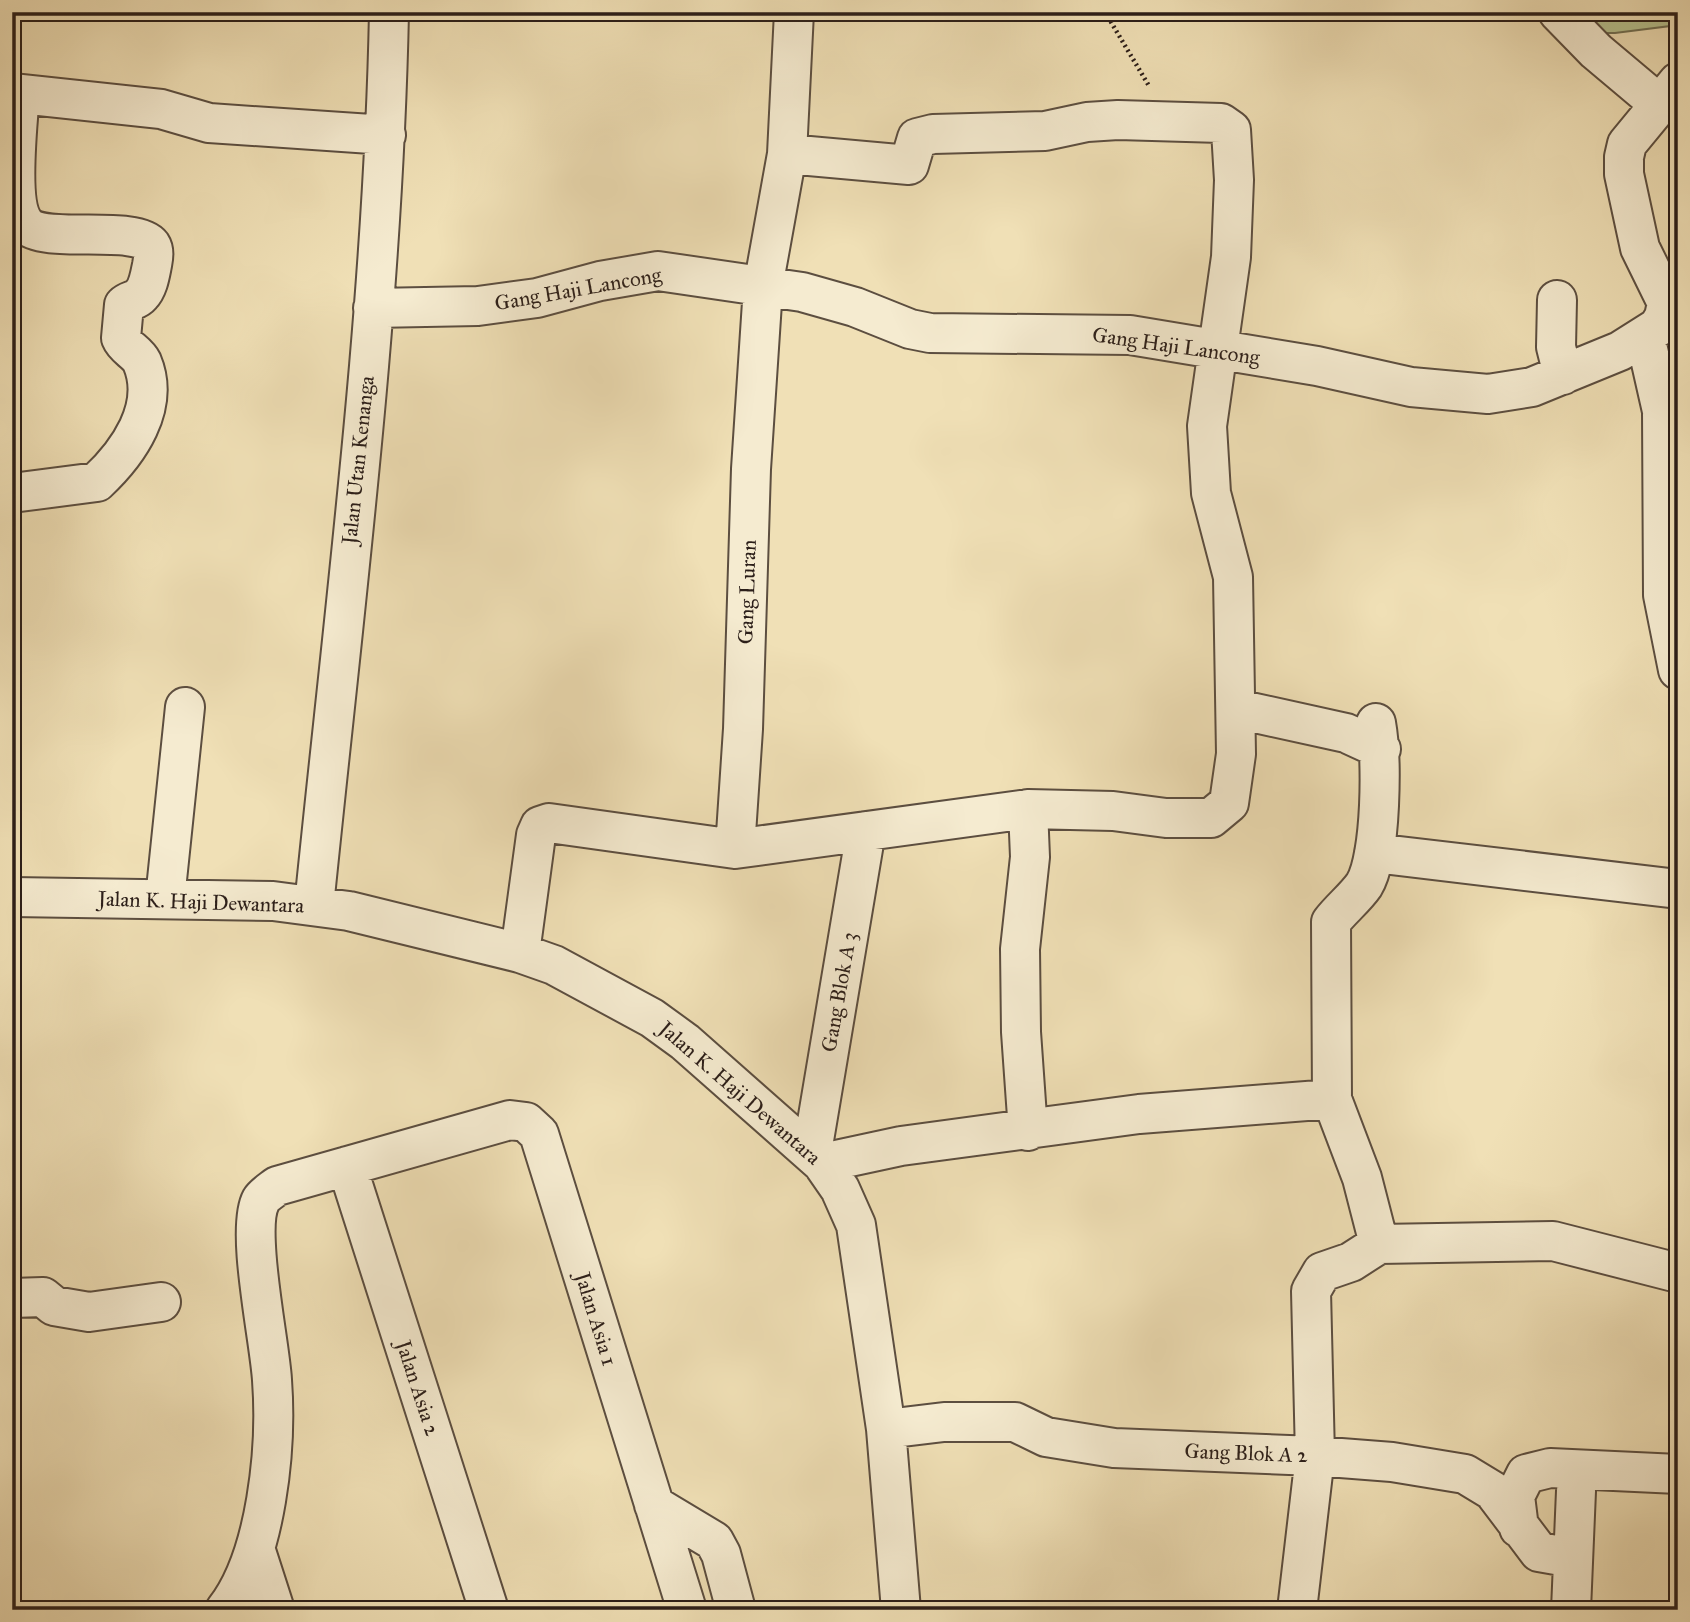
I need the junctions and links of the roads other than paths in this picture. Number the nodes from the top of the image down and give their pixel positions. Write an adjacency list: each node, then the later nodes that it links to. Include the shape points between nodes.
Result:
1 (389, 12): 6 (street, Jalan Utan Kenanga)
2 (794, 12): 7 (street, Gang Luran)
3 (1558, 12): 5 (street, via 1596,51)
4 (16, 93): 6 (street, via 161,109 209,123); 14 (street, via 15,180 24,223 46,232 147,241 153,256 144,292 124,305 121,338 142,361 148,386 144,415 129,447 97,482)
5 (1669, 93): 11 (street, Gang Haji Lancong, via 1627,144 1624,158 1640,248 1667,303 1658,327)
6 (386, 135): 10 (street, Jalan Utan Kenanga)
7 (787, 154): 8 (street, Gang Luran); 12 (street, via 909,165 917,138 933,134 1045,131 1118,120 1221,123 1231,130 1234,180 1231,257)
8 (763, 287): 10 (street, Gang Haji Lancong, via 658,271 478,306); 12 (street, Gang Haji Lancong, via 802,292 930,333 1130,335); 20 (street, Gang Luran)
9 (1557, 300): 13 (street, via 1556,347)
10 (373, 308): 25 (street, Jalan Utan Kenanga)
11 (1645, 336): 13 (street, Gang Haji Lancong); 15 (street, via 1662,411 1663,595)
12 (1216, 352): 13 (street, Gang Haji Lancong, via 1317,366 1411,387 1488,394 1532,387); 17 (street, via 1207,425 1211,493 1233,577)
13 (1563, 375)
14 (12, 493)
15 (1678, 670)
16 (184, 707): 24 (street)
17 (1237, 709): 18 (street, via 1229,803 1211,818); 21 (street, via 1378,736 1379,825)
18 (1028, 809): 19 (street); 28 (street, via 1030,857 1020,948)
19 (866, 831): 20 (street); 29 (street, Gang Blok A 3)
20 (735, 849): 26 (street, via 549,823 540,826)
21 (1374, 853): 22 (street); 27 (street, via 1366,882 1331,922)
22 (1678, 889)
23 (12, 897): 24 (street, Jalan K. Haji Dewantara)
24 (165, 899): 25 (street, Jalan K. Haji Dewantara)
25 (314, 906): 26 (street, Jalan K. Haji Dewantara)
26 (520, 953): 29 (street, Jalan K. Haji Dewantara, via 554,965 652,1018 759,1104)
27 (1332, 1099): 28 (street, via 1139,1114); 31 (street, via 1362,1178)
28 (1028, 1131): 29 (street)
29 (817, 1158): 35 (street, Jalan K. Haji Dewantara, via 841,1189 856,1225)
30 (348, 1166): 39 (street, Jalan Asia 1, via 510,1120 526,1122 539,1134); 41 (street, via 276,1186 261,1200 256,1226 273,1382 270,1471); 45 (street, Jalan Asia 2)
31 (1379, 1244): 32 (street, via 1553,1241); 36 (street, via 1351,1262 1322,1272 1311,1291)
32 (1678, 1272)
33 (12, 1298): 34 (street, via 43,1297 54,1306 89,1312)
34 (161, 1302)
35 (886, 1429): 36 (street, Gang Blok A 2, via 944,1422 1015,1422 1046,1437 1114,1448); 48 (street, Jalan K. Haji Dewantara)
36 (1315, 1456): 40 (street, Gang Blok A 2, via 1465,1474 1493,1491); 49 (street)
37 (1678, 1474): 40 (street, via 1550,1468 1526,1474 1515,1496)
38 (1576, 1491): 42 (street)
39 (654, 1505): 46 (street, Jalan Asia 1); 47 (street, via 714,1541)
40 (1519, 1528): 42 (street, Gang Blok A 2, via 1539,1552)
41 (257, 1551): 43 (street); 44 (street)
42 (1573, 1558): 50 (street)
43 (225, 1610)
44 (275, 1610)
45 (489, 1610)
46 (687, 1610)
47 (736, 1610)
48 (901, 1610)
49 (1297, 1610)
50 (1571, 1610)

